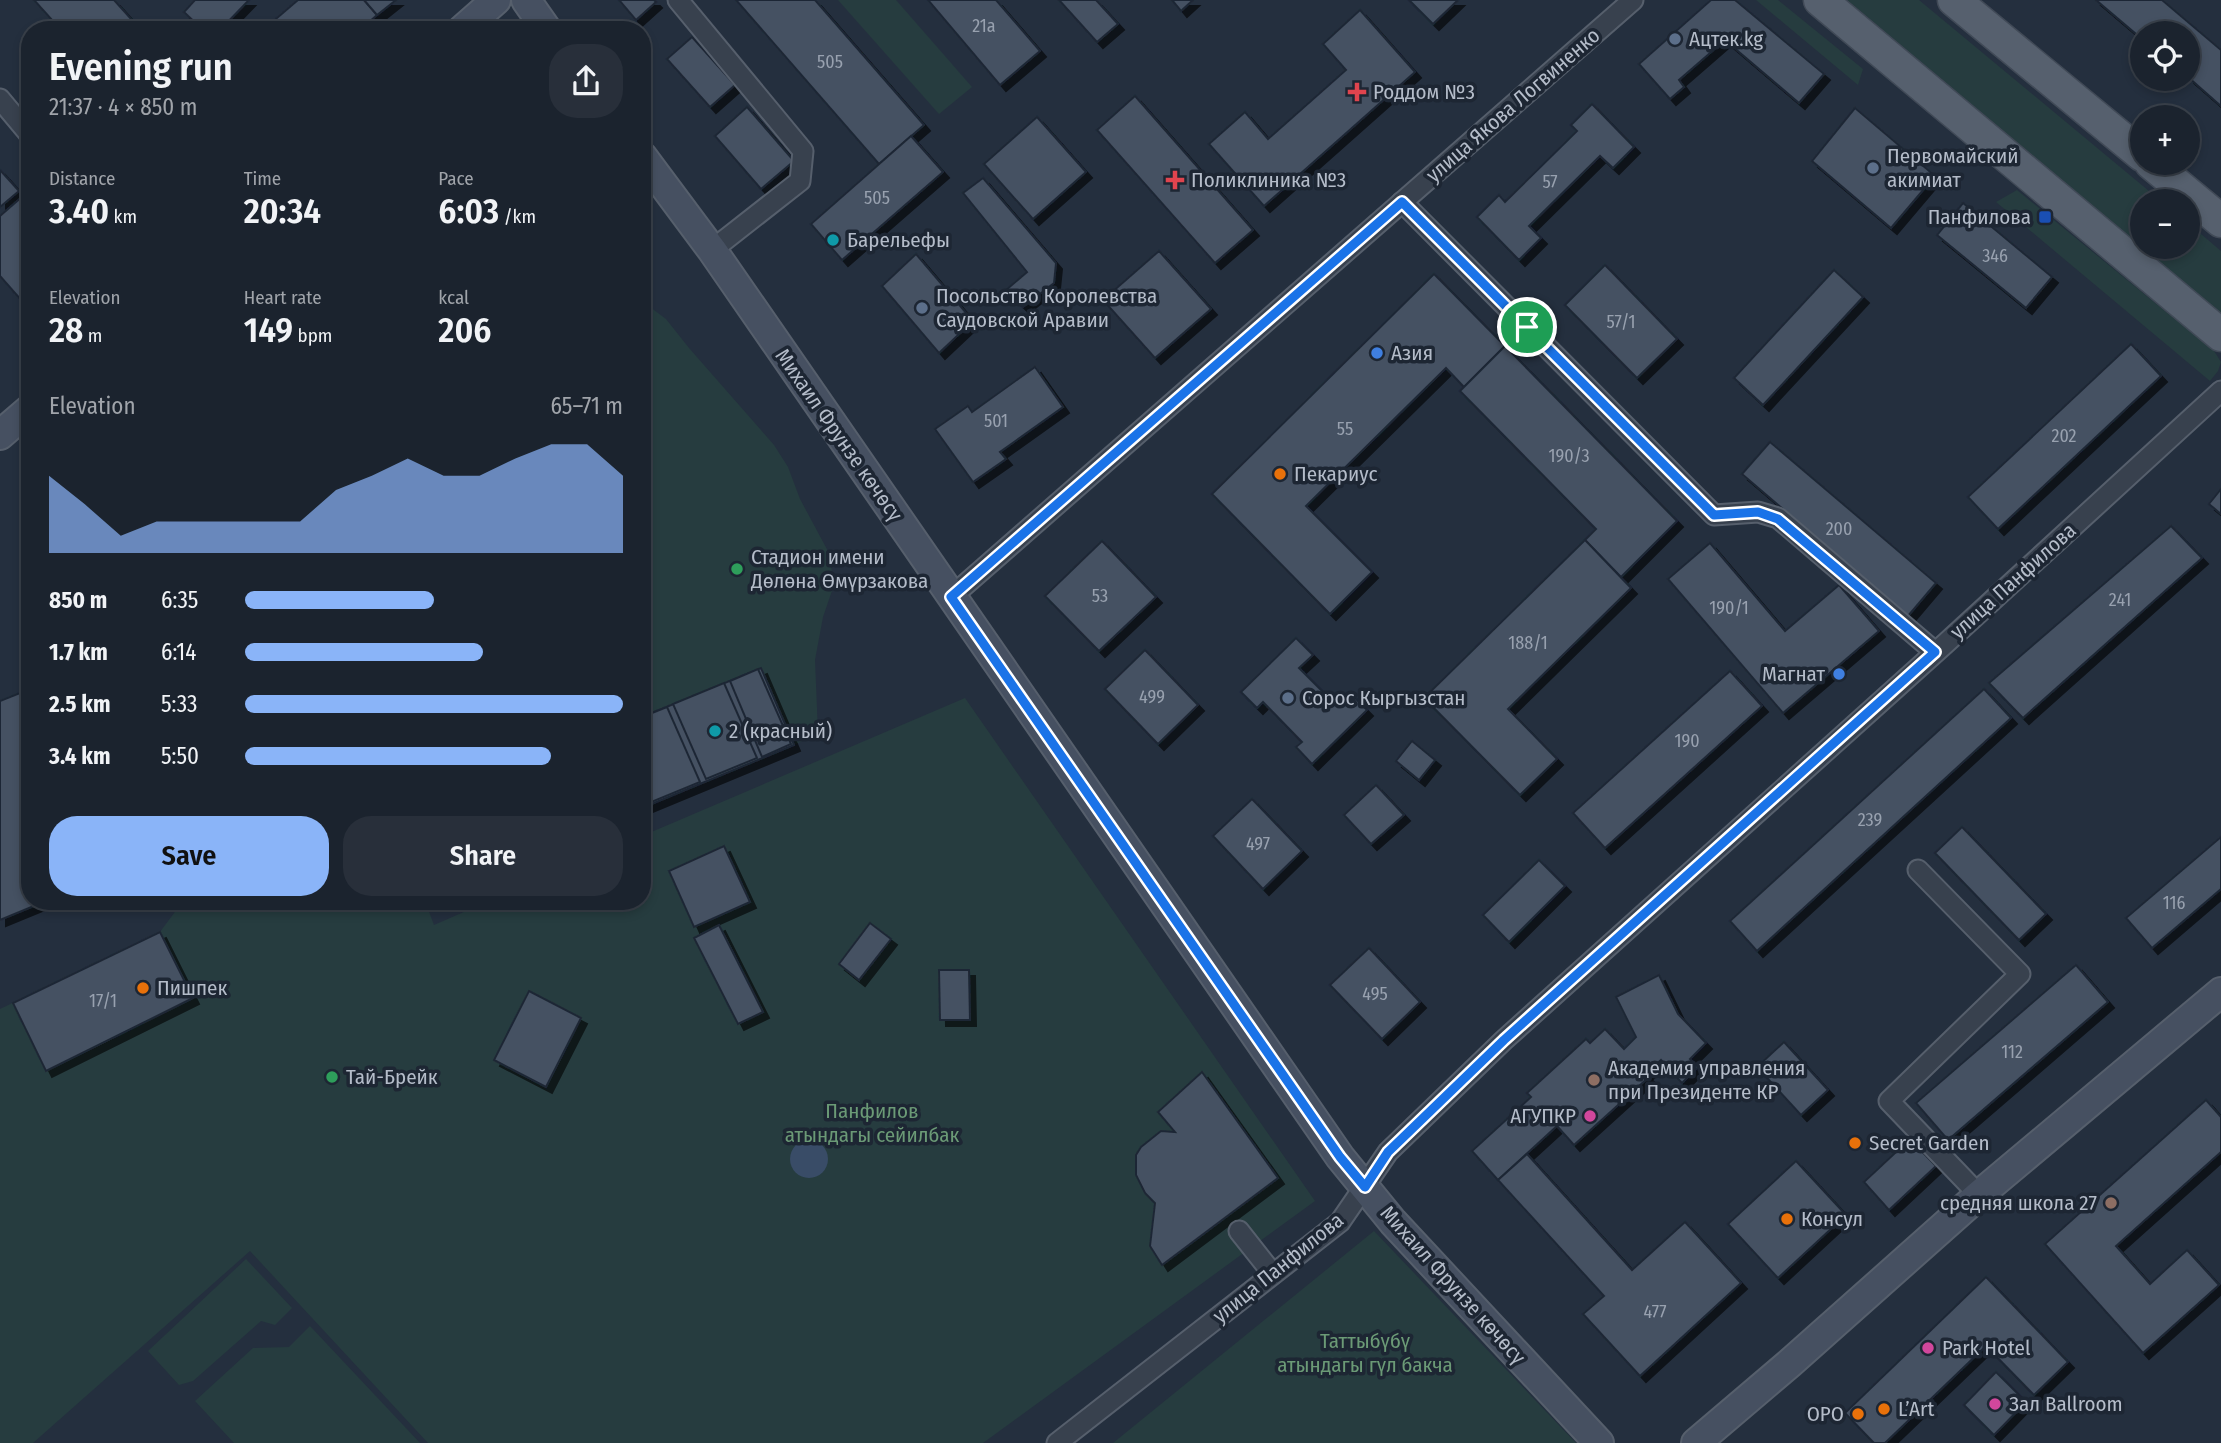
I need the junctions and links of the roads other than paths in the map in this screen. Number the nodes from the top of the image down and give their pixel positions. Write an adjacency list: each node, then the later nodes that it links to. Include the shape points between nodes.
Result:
1 (496, 0): 7 (main road)
2 (526, 0): 8 (main road)
3 (678, 0): 16 (street, via 803,151 800,181)
4 (1633, 0): 14 (street, улица Якова Логвиненко)
5 (1820, 0): 17 (main road)
6 (1954, 0): 11 (main road)
7 (472, 21)
8 (541, 21)
9 (0, 99): 10 (street)
10 (21, 124)
11 (2130, 146)
12 (651, 168): 16 (main road, Михаил Фрунзе көчөсү)
13 (2165, 175): 15 (main road)
14 (1402, 202): 21 (street, улица Якова Логвиненко); 22 (street, via 1714,515 1758,512 1778,519)
15 (2221, 221)
16 (712, 250): 21 (main road, Михаил Фрунзе көчөсү)
17 (2221, 335)
18 (2221, 391): 22 (street, улица Панфилова)
19 (21, 417): 20 (main road)
20 (0, 435)
21 (951, 597): 25 (main road, Михаил Фрунзе көчөсү)
22 (1935, 652): 25 (street, улица Панфилова, via 1504,1040 1388,1152)
23 (1918, 870): 26 (street, via 2020,974 1889,1101)
24 (2221, 992): 26 (main road)
25 (1365, 1187): 28 (street, улица Панфилова, via 1340,1222); 30 (main road, Михаил Фрунзе көчөсү)
26 (1979, 1195): 31 (main road)
27 (1239, 1231): 28 (street)
28 (1273, 1274): 29 (street, улица Панфилова)
29 (1057, 1443)
30 (1599, 1443)
31 (1696, 1443)

